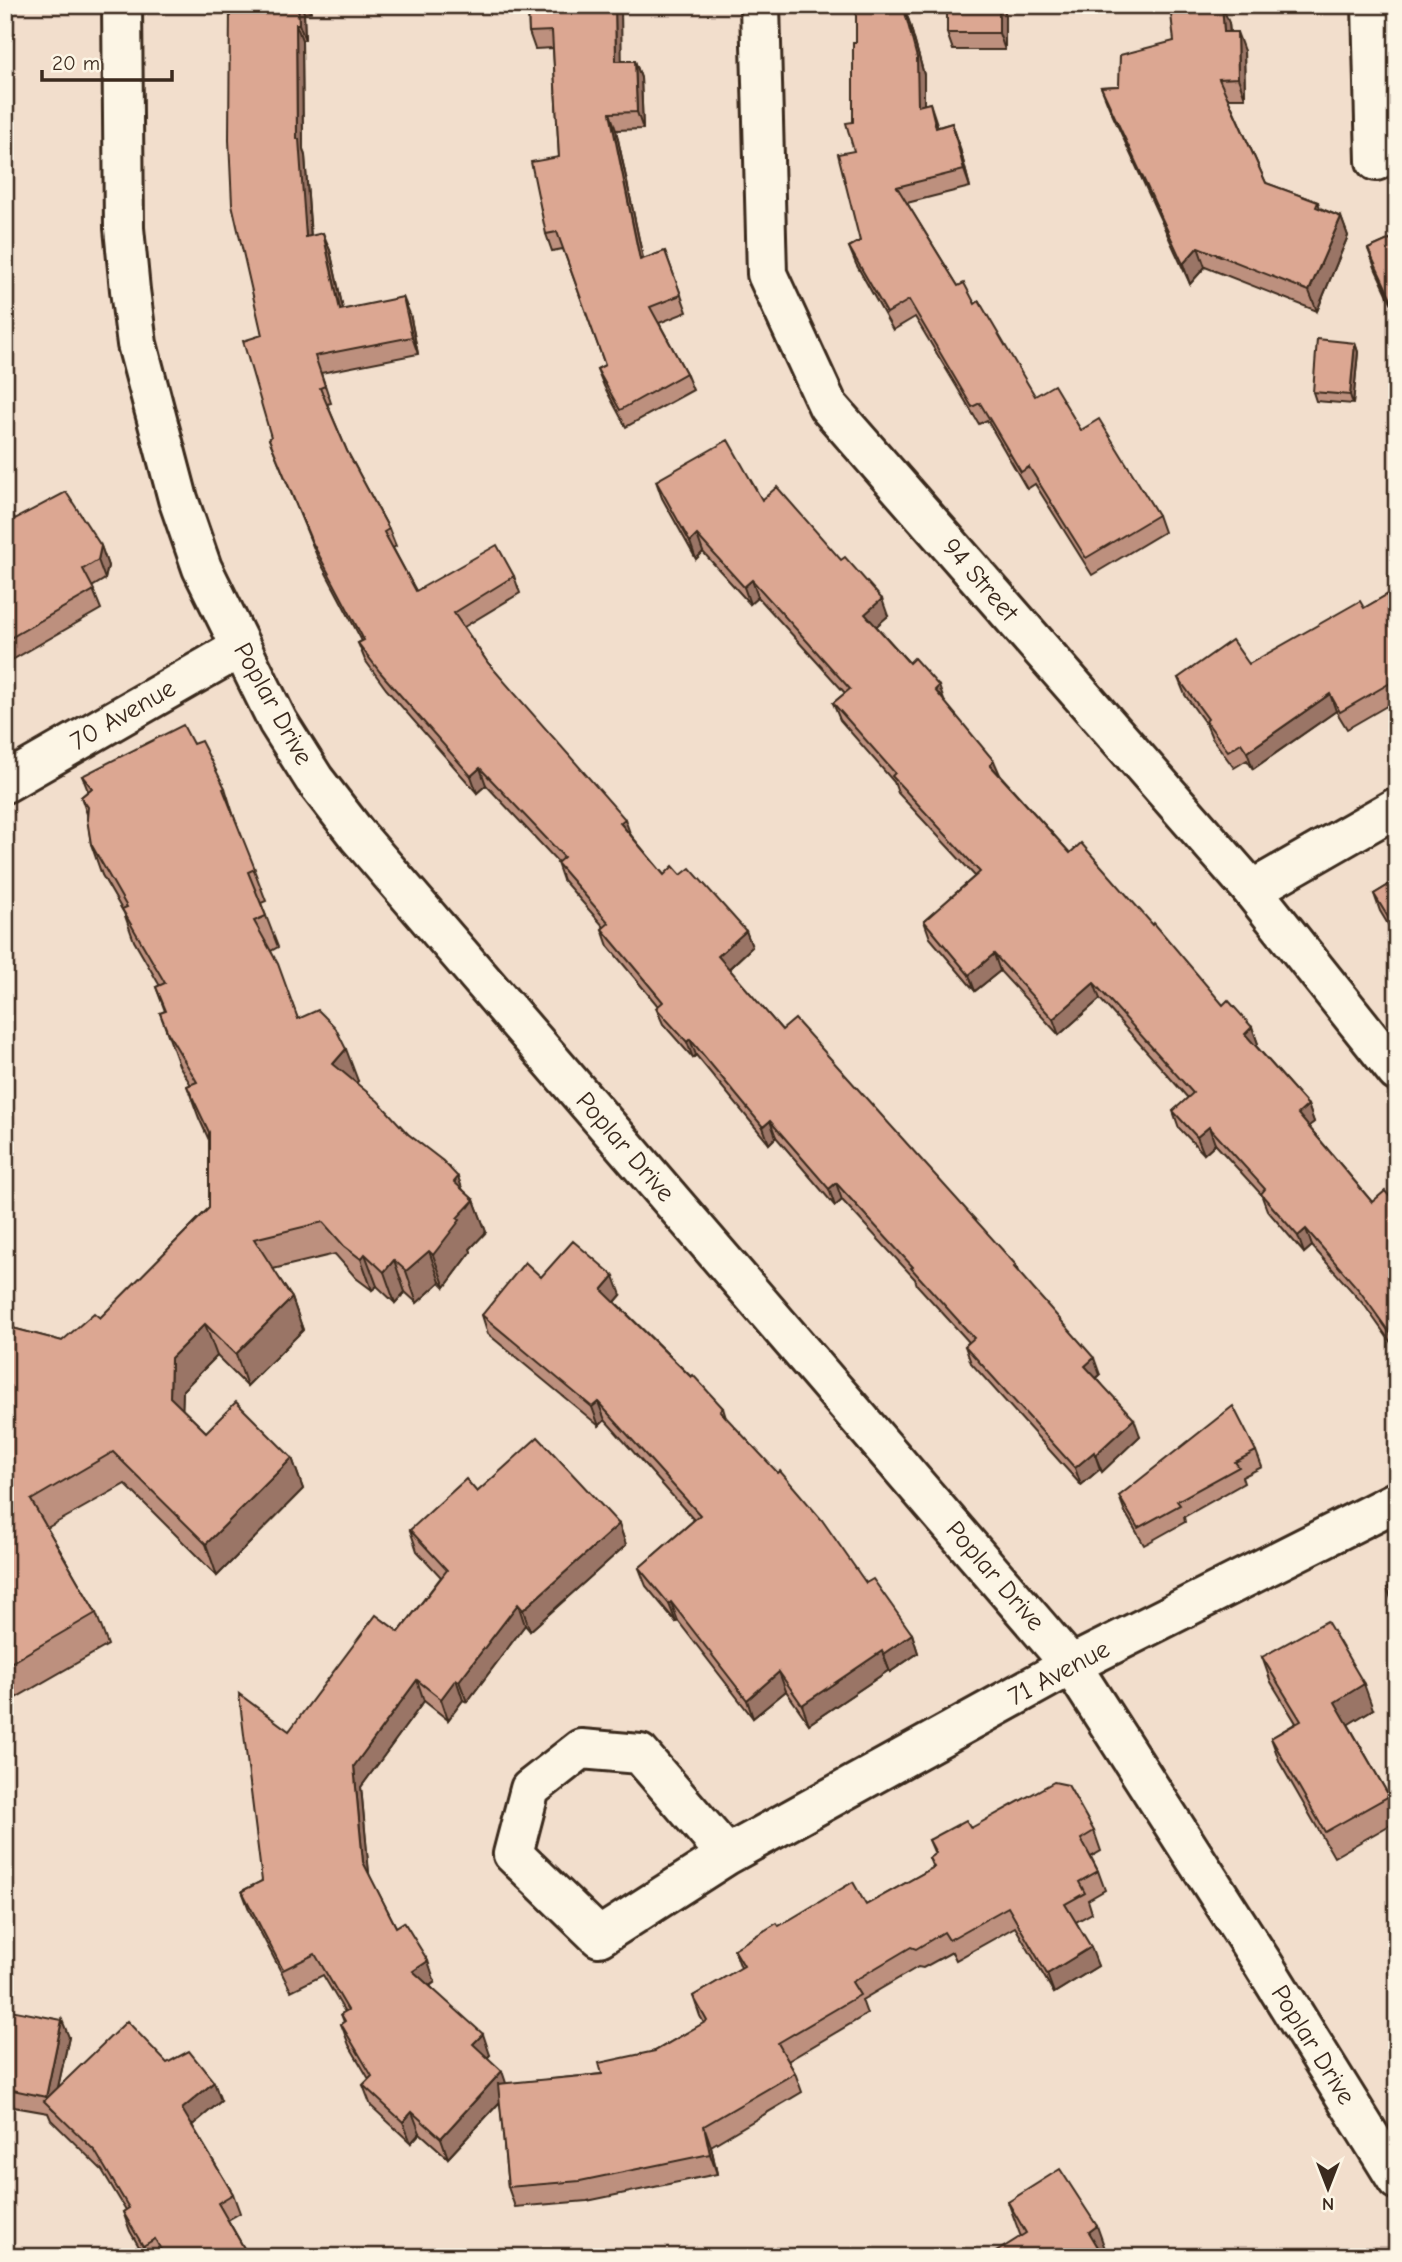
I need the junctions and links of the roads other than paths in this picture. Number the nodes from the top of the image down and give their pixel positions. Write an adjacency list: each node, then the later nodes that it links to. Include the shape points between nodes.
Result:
1 (122, 5): 5 (street, Poplar Drive, via 124,228 137,344 178,499 202,568)
2 (760, 5): 8 (street, 94 Street, via 766,274 828,406)
3 (1372, 5): 4 (street)
4 (1376, 161)
5 (240, 648): 6 (street, 70 Avenue); 11 (street, Poplar Drive, via 278,722 358,836)
6 (5, 783)
7 (1397, 807): 8 (street)
8 (1252, 890): 9 (street, 94 Street)
9 (1397, 1072)
10 (1397, 1501): 11 (street, 71 Avenue)
11 (1071, 1665): 12 (street, 71 Avenue); 13 (street, Poplar Drive)
12 (726, 1855): 12 (street, 71 Avenue, via 640,1754 581,1749 530,1789 513,1854 599,1937)
13 (1397, 2180)

